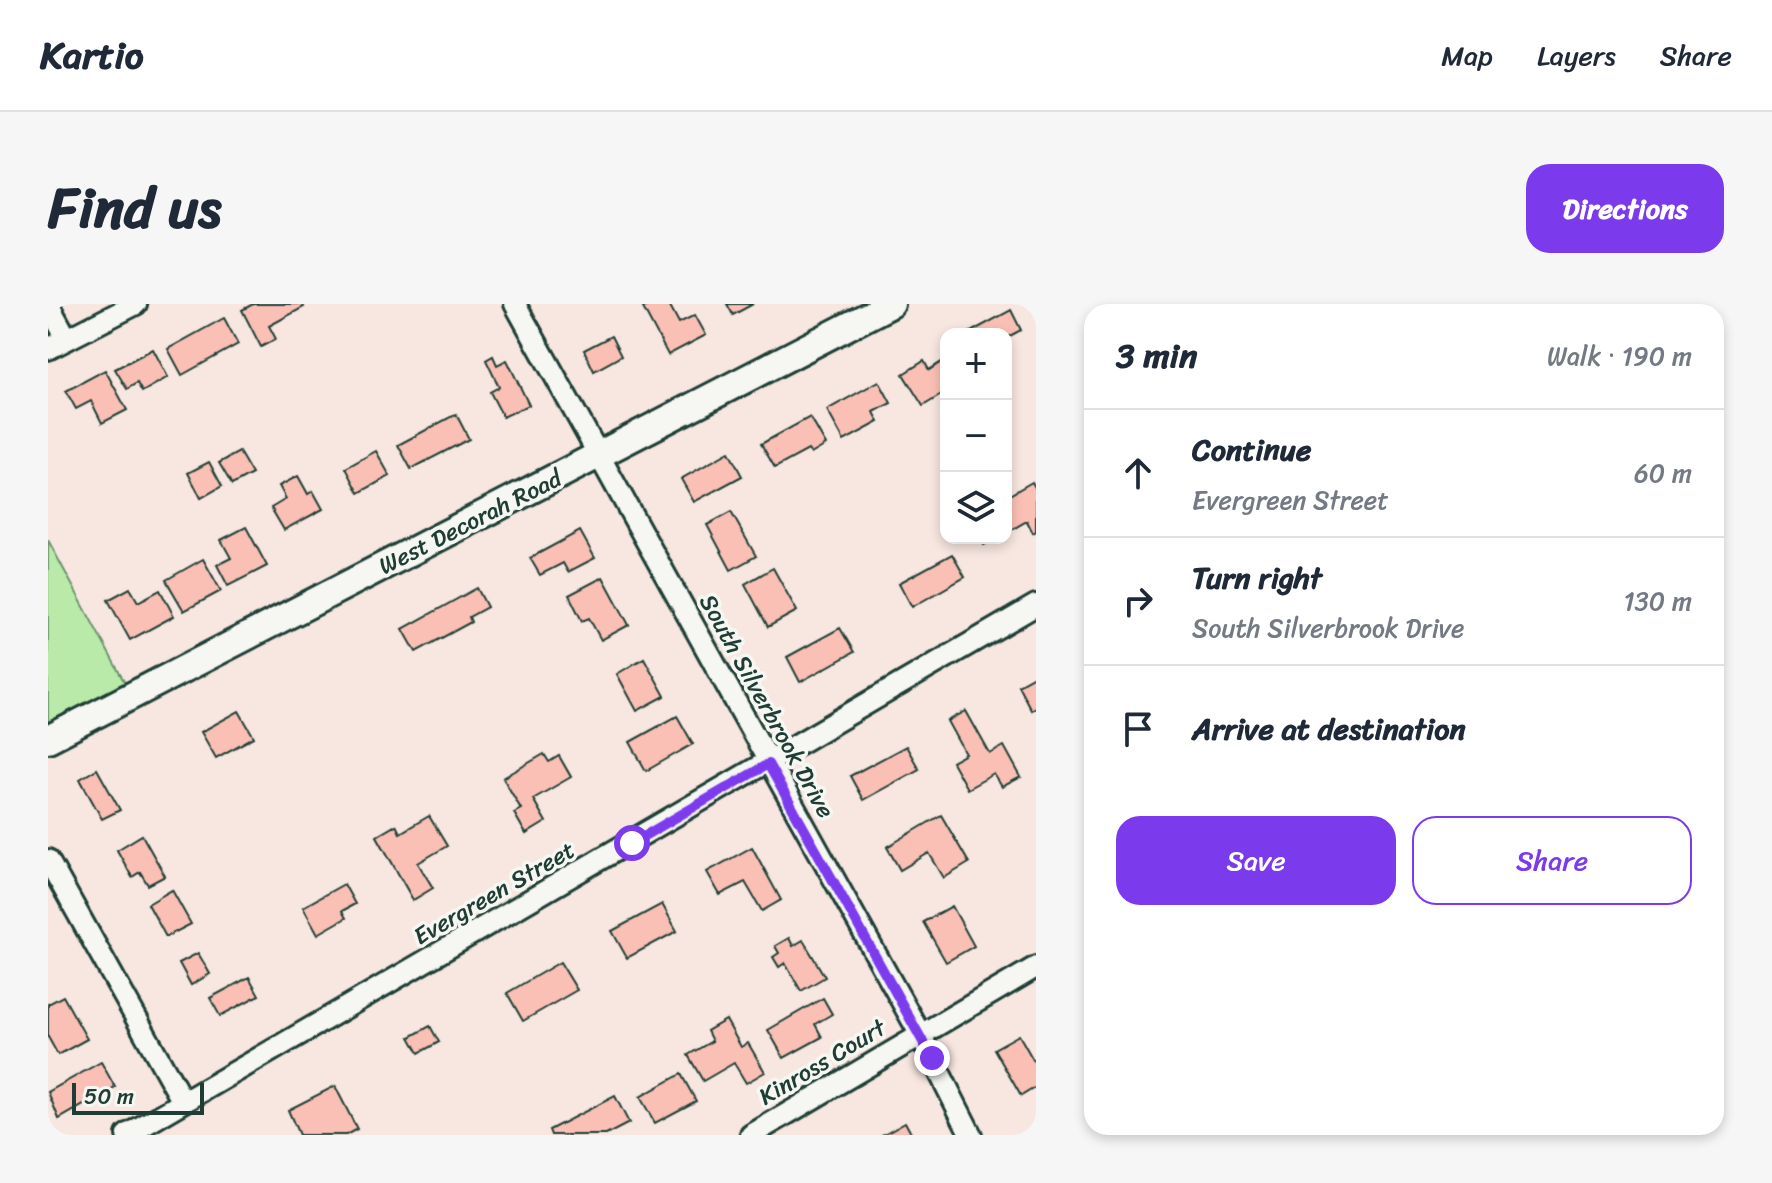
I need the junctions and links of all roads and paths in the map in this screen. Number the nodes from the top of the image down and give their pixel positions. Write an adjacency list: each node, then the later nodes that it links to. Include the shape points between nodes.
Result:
1 (48, 304): 5 (street)
2 (136, 304): 5 (street)
3 (515, 304): 6 (street, South Silverbrook Drive)
4 (891, 304): 6 (street, West Decorah Road)
5 (57, 344)
6 (600, 456): 8 (street, West Decorah Road); 9 (street, South Silverbrook Drive)
7 (1036, 605): 9 (street, Evergreen Street)
8 (48, 739)
9 (768, 764): 12 (street, South Silverbrook Drive); 13 (street, Evergreen Street)
10 (48, 860): 13 (street)
11 (1036, 967): 12 (street, Kinross Court)
12 (920, 1034): 15 (street, Kinross Court); 16 (street, South Silverbrook Drive)
13 (183, 1102): 14 (street, Evergreen Street)
14 (127, 1135)
15 (751, 1135)
16 (971, 1135)

